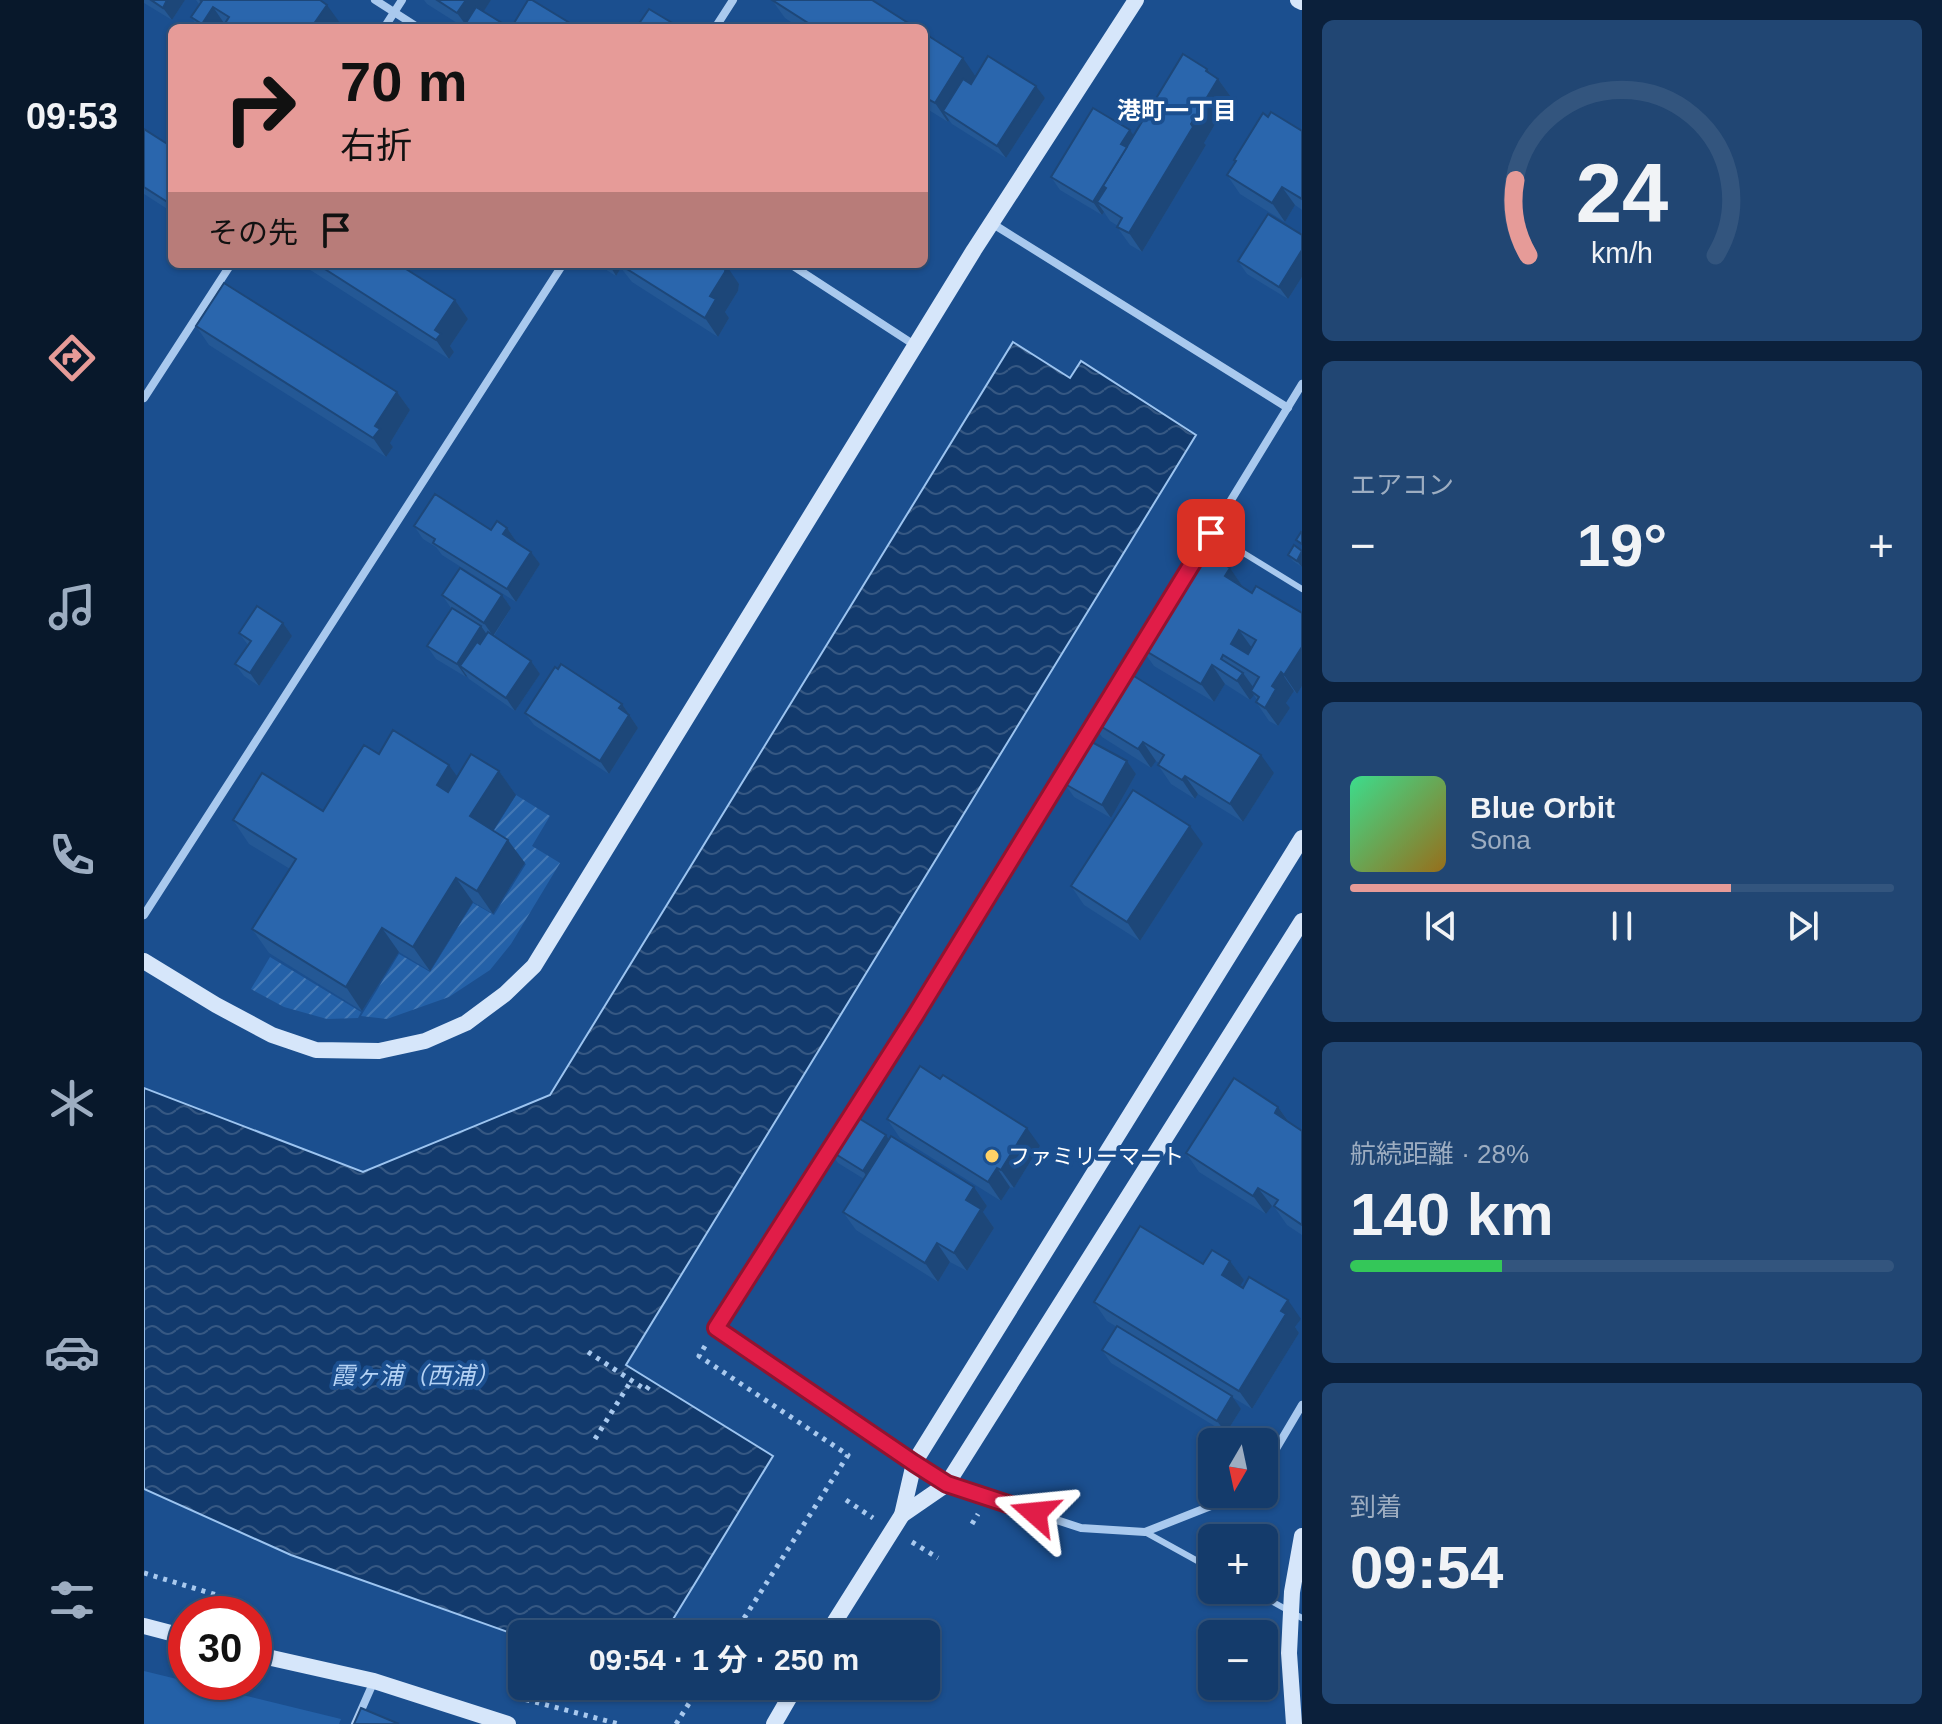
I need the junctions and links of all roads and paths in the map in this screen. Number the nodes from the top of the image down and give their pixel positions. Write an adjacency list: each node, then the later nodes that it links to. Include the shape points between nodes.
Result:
1 (375, 0): 5 (street)
2 (402, 0): 5 (street)
3 (733, 0): 8 (street)
4 (1136, 0): 9 (street)
5 (394, 13): 6 (street); 7 (street)
6 (387, 24)
7 (412, 24)
8 (718, 24)
9 (993, 224): 13 (street); 16 (street)
10 (228, 268): 15 (street)
11 (560, 268): 24 (street)
12 (796, 268): 13 (street)
13 (916, 346): 26 (street, via 534,966 505,994 466,1023 425,1041 379,1051 316,1050 272,1035)
14 (1302, 384): 16 (street)
15 (144, 398)
16 (1288, 408): 17 (street)
17 (1211, 533): 18 (street); 19 (lane)
18 (1186, 573)
19 (1302, 589)
20 (1154, 627): 21 (street)
21 (1112, 694)
22 (1104, 707): 27 (street)
23 (1302, 838): 34 (street)
24 (144, 915)
25 (1302, 921): 35 (street)
26 (144, 961)
27 (716, 1328): 34 (street); 45 (path, via 699,1356 848,1455)
28 (588, 1352): 29 (path)
29 (631, 1381): 30 (path, via 646,1390); 32 (path)
30 (652, 1382)
31 (1302, 1405): 33 (street)
32 (595, 1439)
33 (1278, 1446)
34 (914, 1463): 35 (street); 37 (street)
35 (947, 1484): 37 (street); 38 (street, via 1081,1528)
36 (1206, 1508): 38 (street)
37 (902, 1515): 46 (street)
38 (1145, 1532): 40 (lane)
39 (1302, 1536): 57 (street, bridge, via 1289,1653)
40 (1198, 1561)
41 (144, 1573): 42 (path)
42 (220, 1596)
43 (1276, 1604): 44 (lane)
44 (1302, 1618)
45 (743, 1620)
46 (836, 1620)
47 (144, 1626): 48 (street)
48 (168, 1632)
49 (272, 1658): 50 (street)
50 (374, 1681): 53 (street); 54 (street)
51 (691, 1700): 55 (path)
52 (788, 1700): 56 (street)
53 (355, 1724)
54 (508, 1724)
55 (676, 1724)
56 (774, 1724)
57 (1294, 1724)

